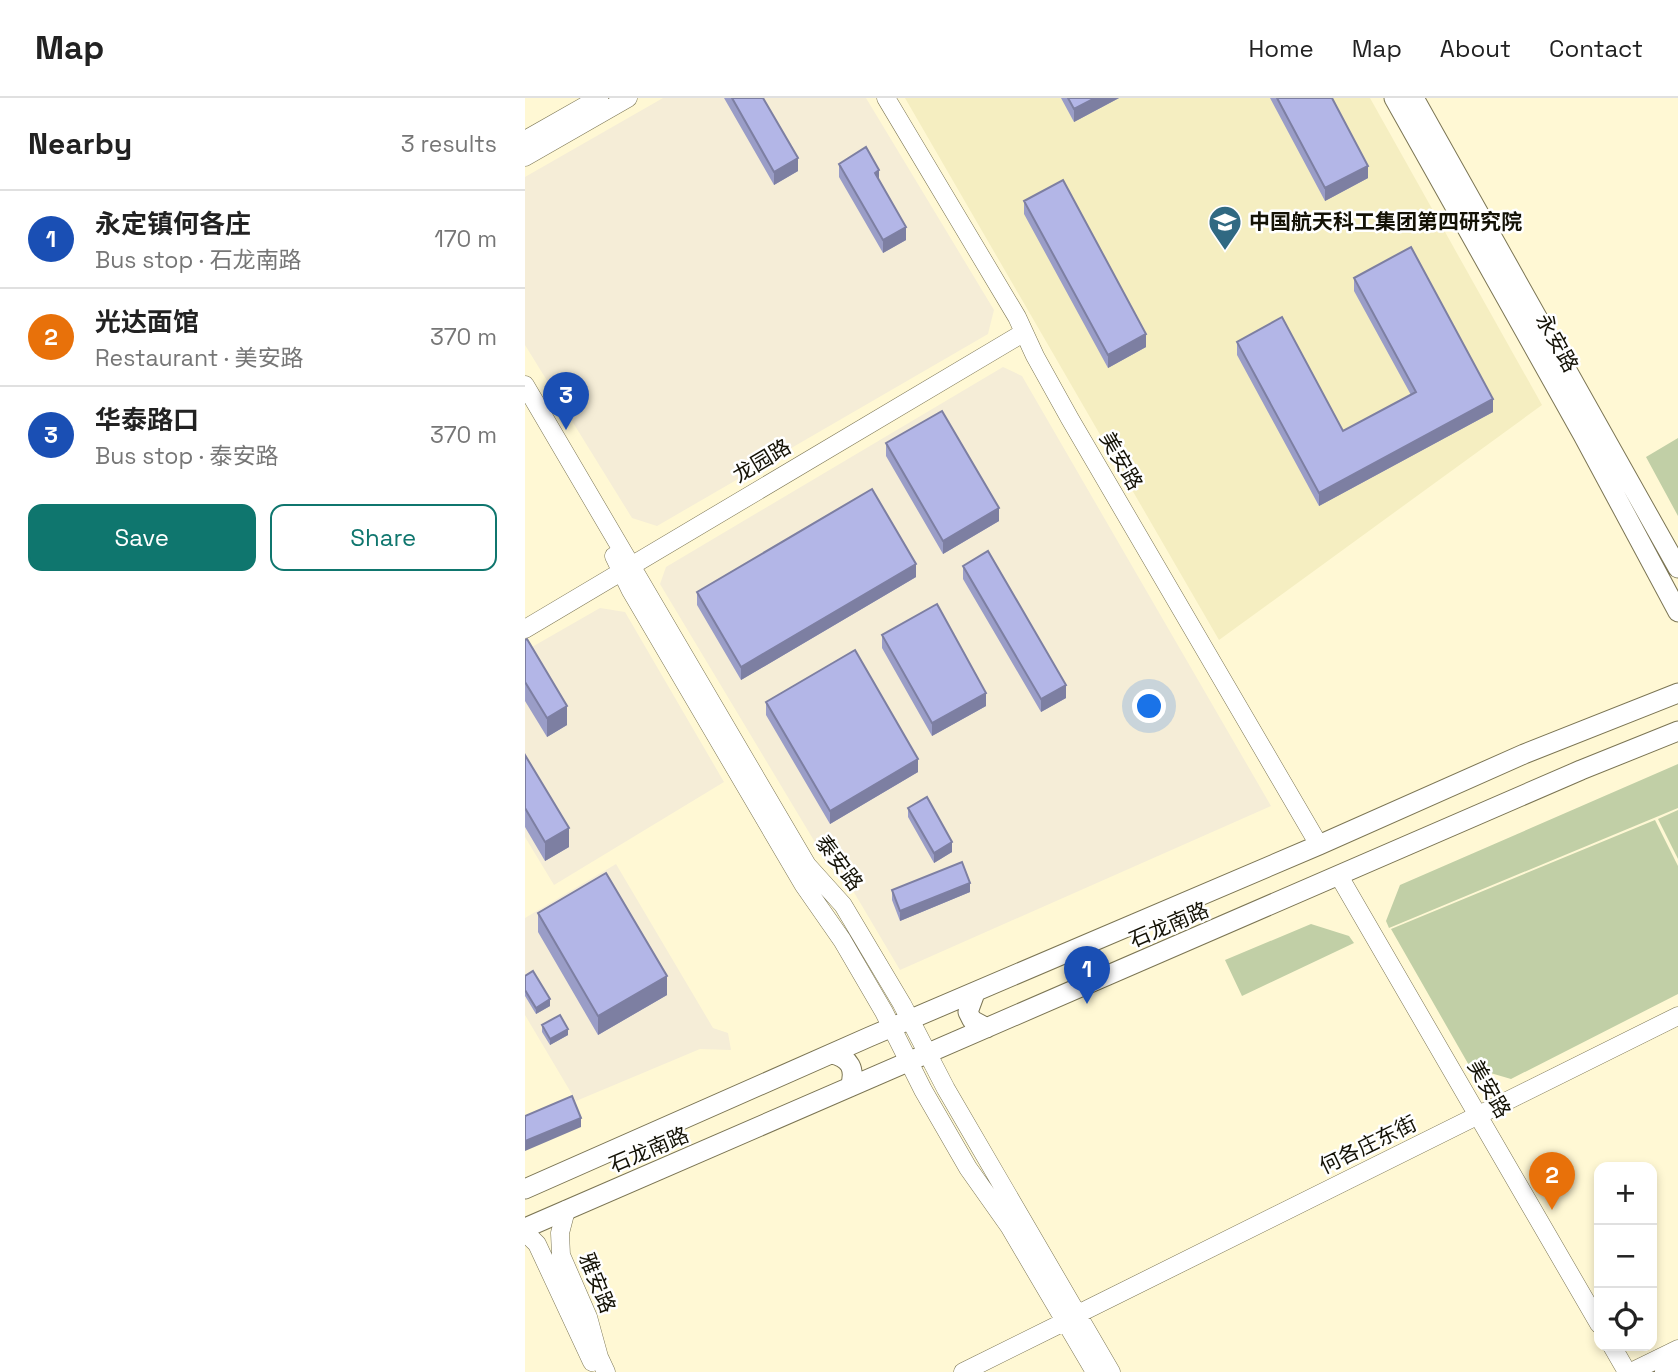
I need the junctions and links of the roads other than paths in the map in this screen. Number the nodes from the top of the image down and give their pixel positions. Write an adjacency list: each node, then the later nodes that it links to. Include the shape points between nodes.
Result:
1 (600, 98): 6 (street)
2 (628, 98): 7 (street)
3 (886, 98): 8 (street, 美安路)
4 (1394, 98): 13 (main road, 永安路)
5 (1414, 98): 12 (main road, 永安路)
6 (525, 140)
7 (525, 157)
8 (1023, 333): 11 (street, 龙园路); 18 (street, 美安路)
9 (525, 384): 11 (street, 泰安路)
10 (525, 409): 11 (street, 泰安路)
11 (627, 568): 14 (street, 龙园路); 22 (street, 泰安路, via 807,864 843,905); 23 (street, 泰安路, via 631,591)
12 (1678, 568)
13 (1678, 612)
14 (525, 629)
15 (1678, 693): 16 (main road, 石龙南路)
16 (1649, 704): 17 (main road, via 1666,715); 18 (main road, 石龙南路)
17 (1670, 735): 19 (main road, 石龙南路)
18 (1319, 845): 20 (main road, 石龙南路)
19 (1339, 876): 24 (main road, 石龙南路); 29 (street, 美安路)
20 (975, 993): 22 (main road, 石龙南路); 24 (main road, via 968,1012 972,1020)
21 (1678, 1016): 29 (street, 何各庄东街)
22 (911, 1021): 23 (main road, 石龙南路); 25 (street, 泰安路)
23 (892, 1028): 26 (main road, 石龙南路); 27 (street, 泰安路)
24 (987, 1028): 25 (main road, 石龙南路)
25 (928, 1053): 27 (main road, 石龙南路); 34 (street, 泰安路)
26 (832, 1054): 28 (main road, via 841,1056 853,1069); 30 (main road, 石龙南路)
27 (909, 1061): 28 (main road, 石龙南路); 34 (street, 泰安路, via 968,1168)
28 (850, 1087): 31 (main road, 石龙南路)
29 (1479, 1116): 33 (street, 美安路); 34 (street, 何各庄东街)
30 (525, 1189)
31 (566, 1210): 32 (main road, 石龙南路); 39 (street, 雅安路, via 561,1255 589,1317)
32 (525, 1230): 38 (street, 雅安路, via 537,1244)
33 (1594, 1315)
34 (1072, 1317): 40 (street, 何各庄东街); 41 (street, 泰安路); 42 (street, 泰安路)
35 (1678, 1349): 43 (street)
36 (1615, 1351): 43 (street)
37 (1678, 1364): 44 (street)
38 (597, 1372)
39 (606, 1372)
40 (963, 1372)
41 (1095, 1372)
42 (1111, 1372)
43 (1629, 1372)
44 (1664, 1372)

